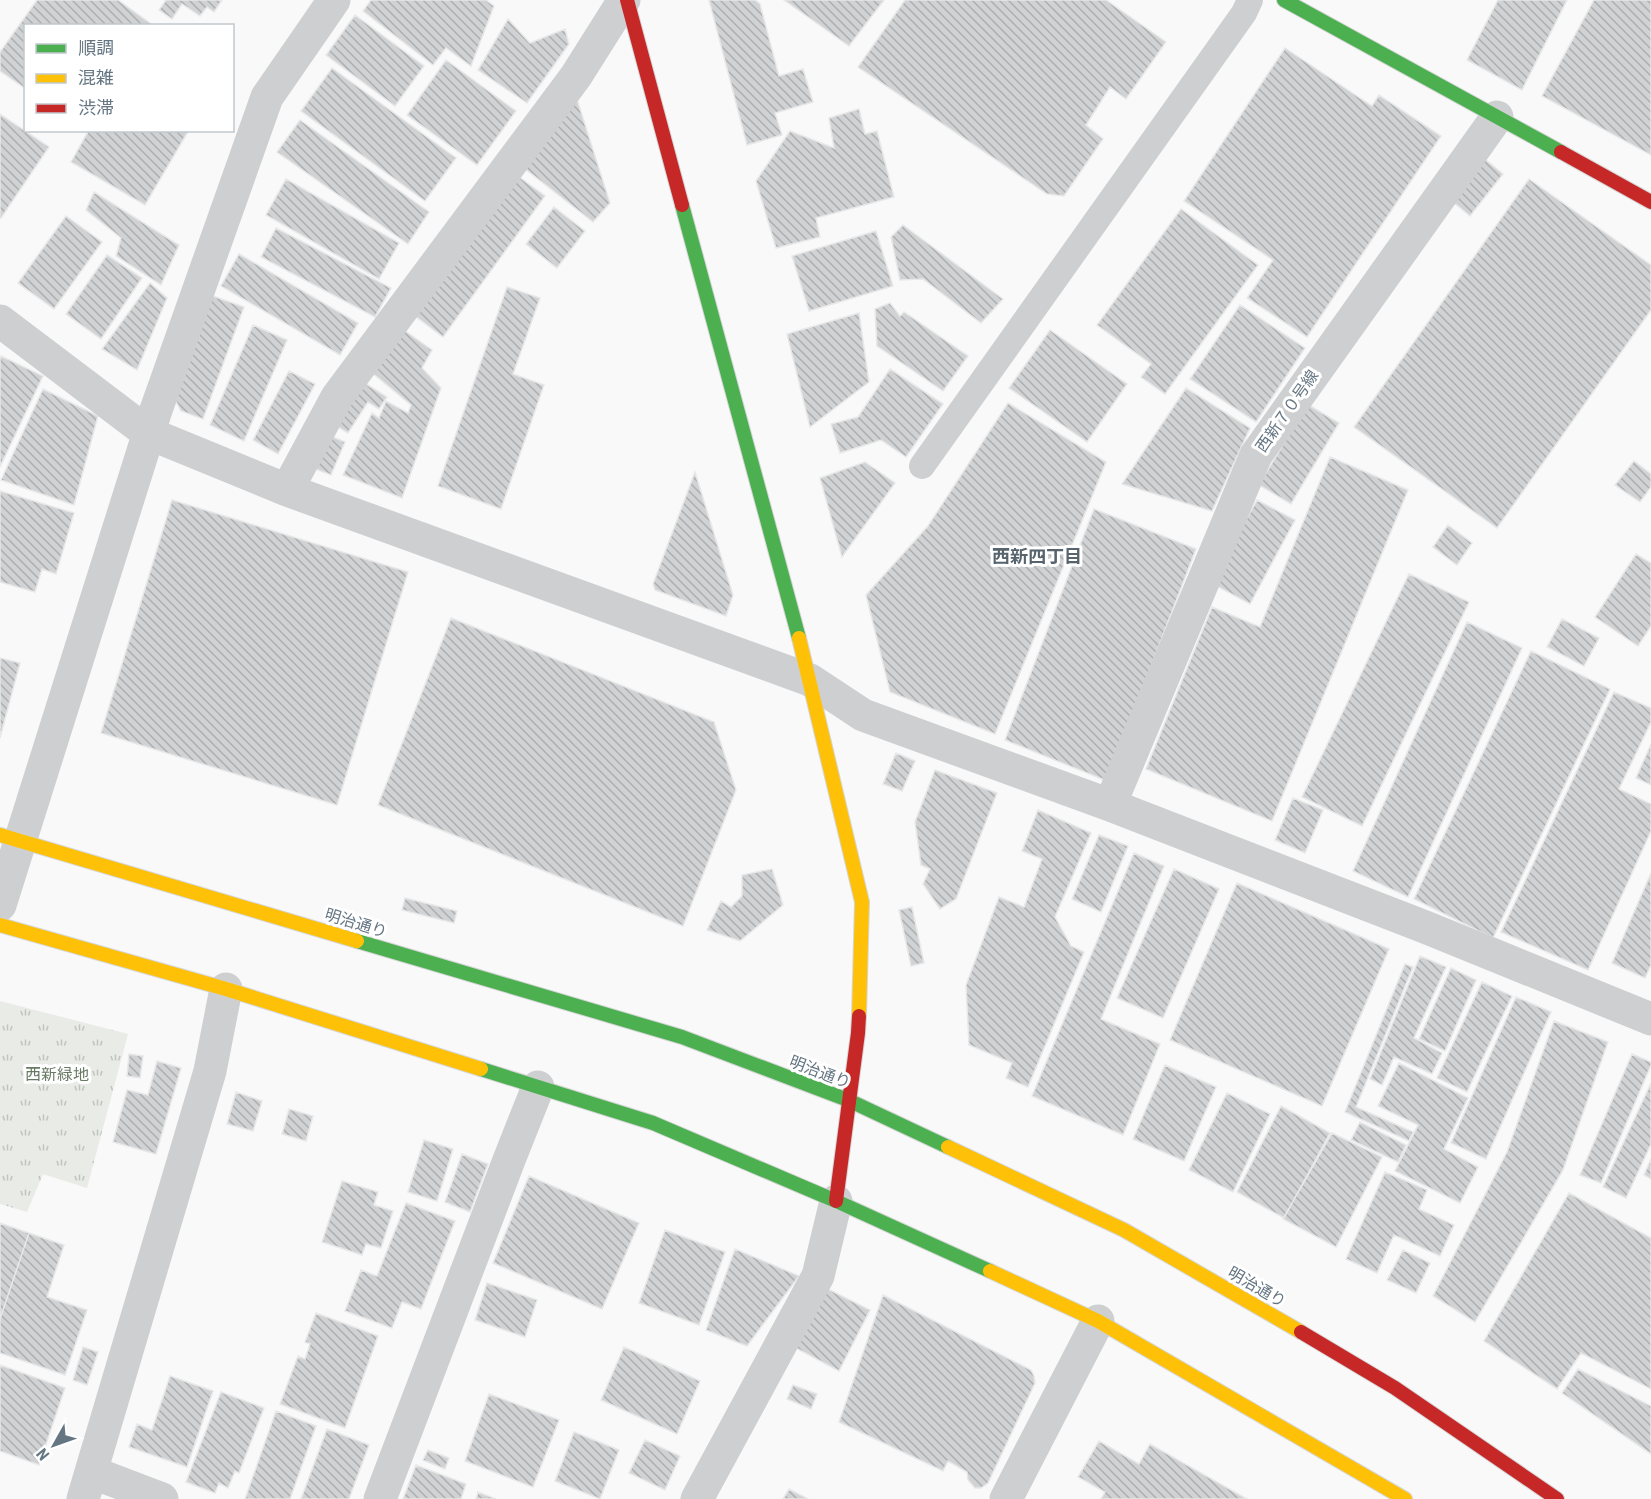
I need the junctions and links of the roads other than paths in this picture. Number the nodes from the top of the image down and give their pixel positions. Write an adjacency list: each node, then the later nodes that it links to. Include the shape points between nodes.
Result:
1 (334, 0): 8 (street, via 267,97)
2 (626, 0): 10 (street, via 576,76 337,397); 11 (street)
3 (1250, 0): 9 (lane, via 1245,13)
4 (1284, 0): 5 (street)
5 (1497, 117): 6 (street); 12 (street, 西新７０号線, via 1256,455)
6 (1651, 202)
7 (0, 321): 8 (street)
8 (148, 433): 10 (street); 13 (street)
9 (922, 466)
10 (287, 490): 11 (street)
11 (810, 681): 12 (street, via 862,715); 19 (street, via 862,902 858,1032)
12 (1110, 805): 17 (street)
13 (10, 838): 14 (street); 19 (street, 明治通り, via 682,1037)
14 (0, 905)
15 (0, 925): 16 (street)
16 (226, 989): 18 (street); 22 (street, via 210,1071)
17 (1651, 1019)
18 (538, 1087): 20 (street, via 653,1124); 24 (street)
19 (848, 1100): 20 (street); 28 (street, 明治通り, via 1124,1230 1395,1388)
20 (836, 1201): 21 (street); 25 (street, via 818,1276)
21 (1098, 1321): 26 (street); 27 (street)
22 (87, 1486): 23 (street)
23 (162, 1499)
24 (380, 1499)
25 (697, 1499)
26 (1006, 1499)
27 (1405, 1499)
28 (1557, 1499)

